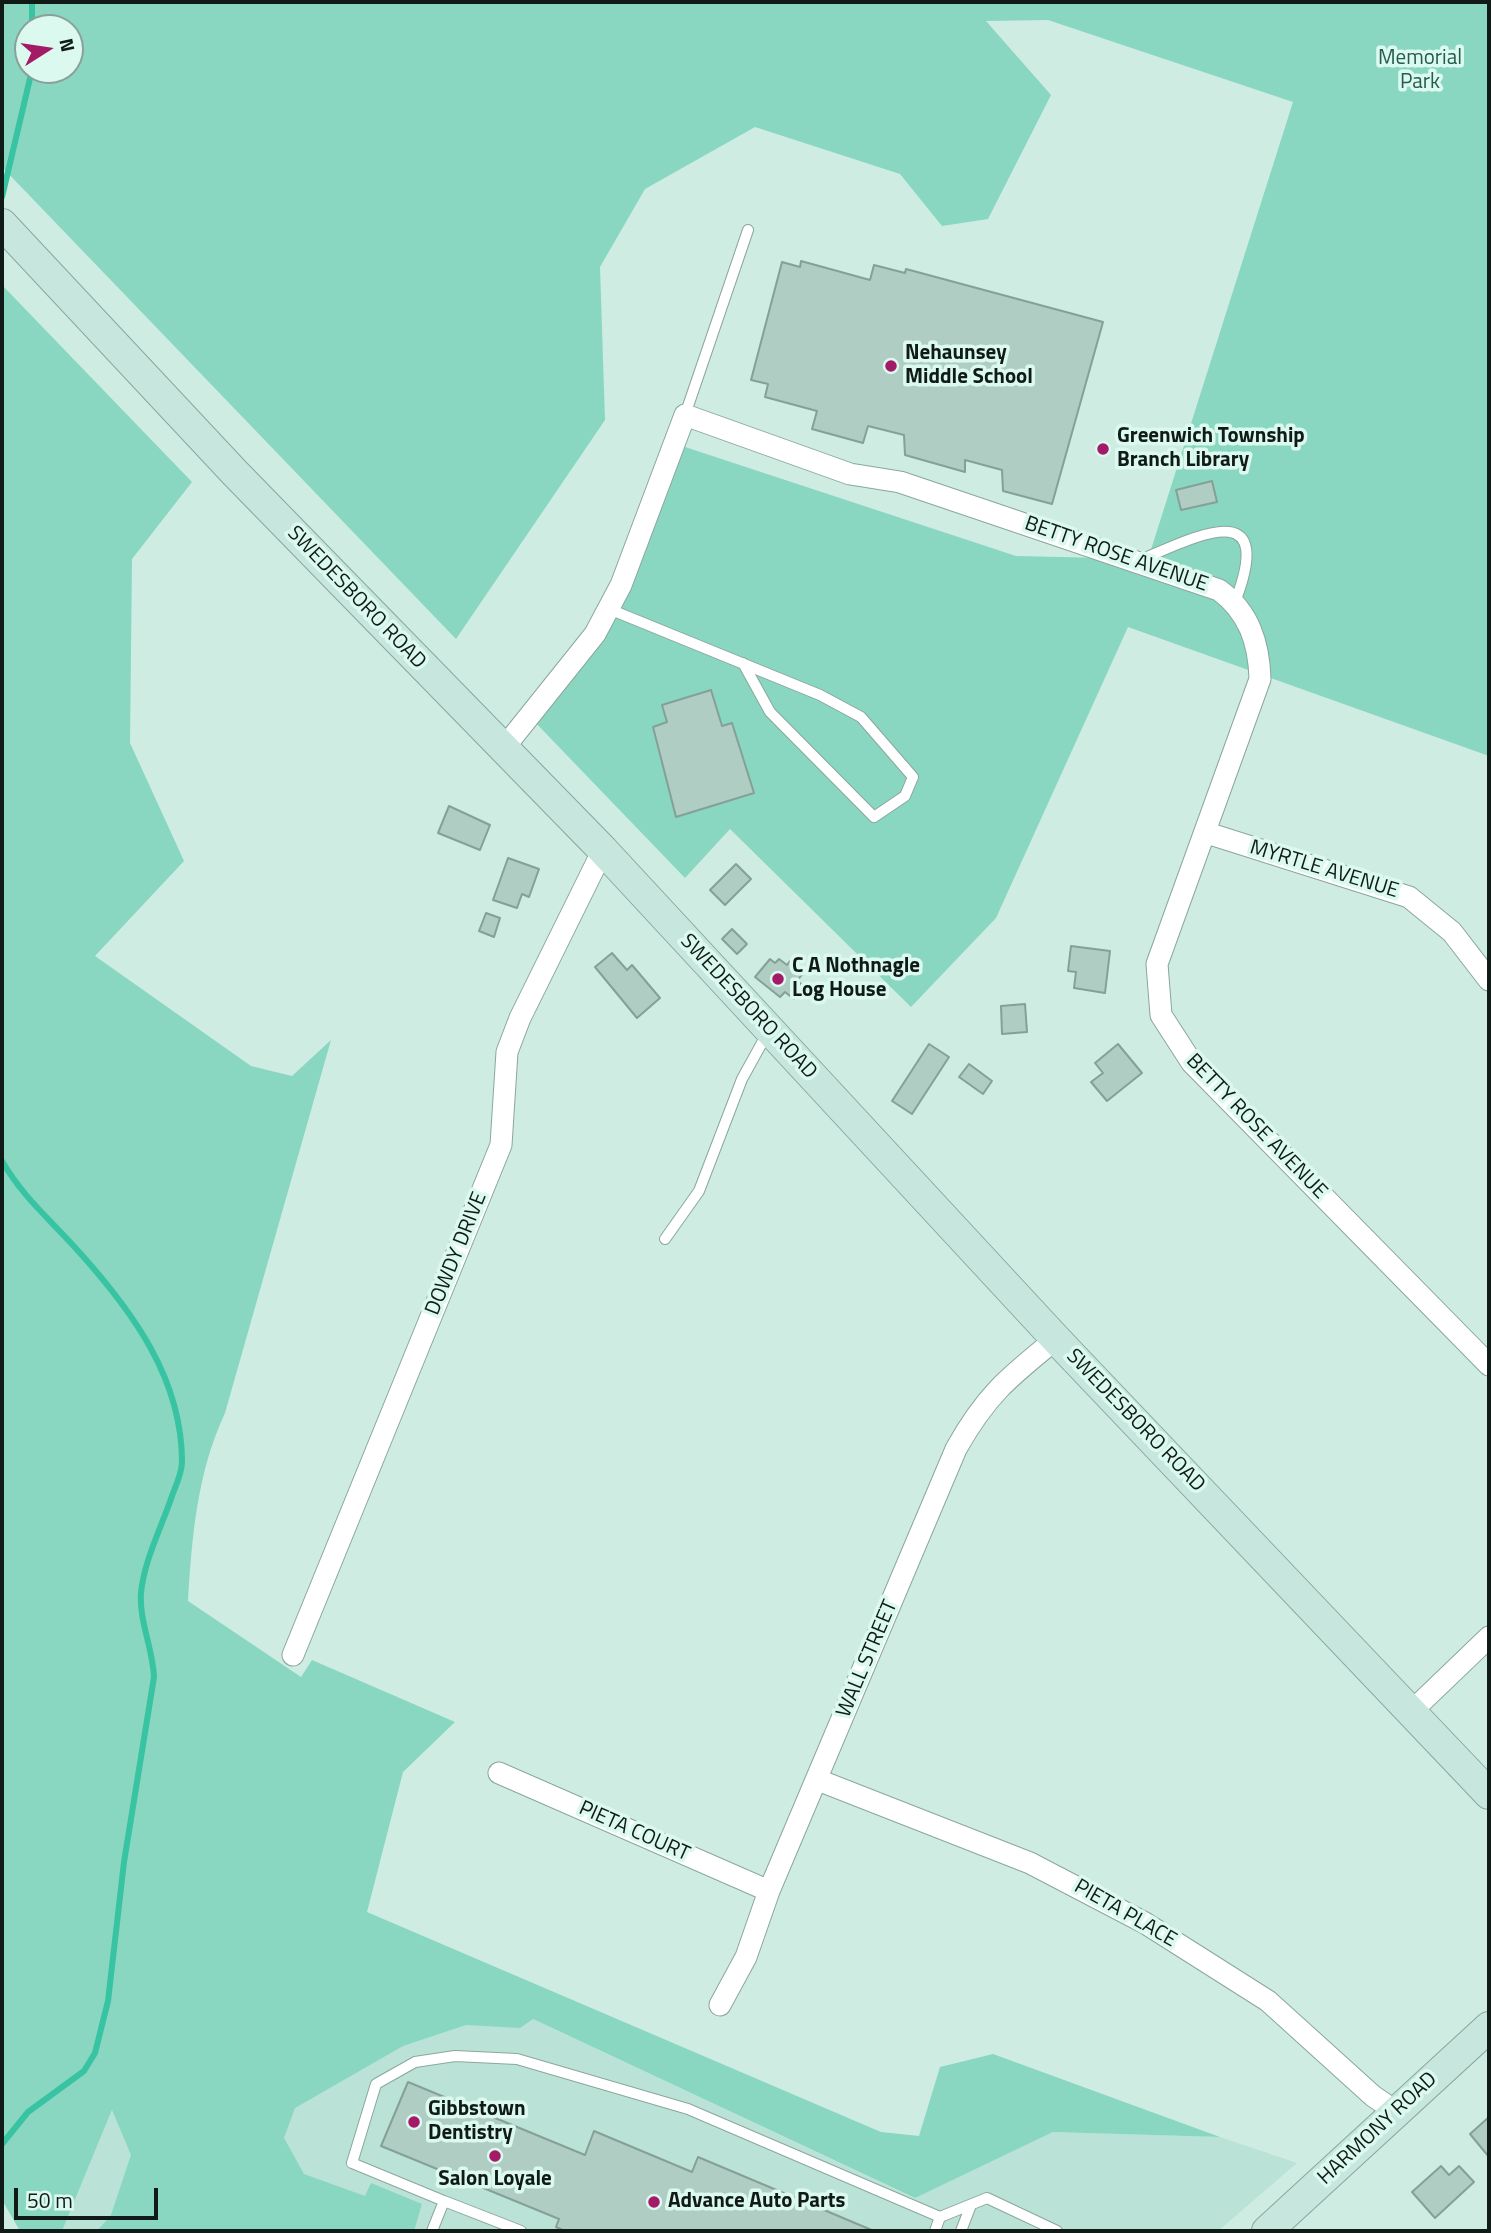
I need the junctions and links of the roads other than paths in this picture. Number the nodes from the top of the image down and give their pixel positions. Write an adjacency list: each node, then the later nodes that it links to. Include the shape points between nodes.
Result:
1 (7, 229): 8 (main road, SWEDESBORO ROAD)
2 (748, 230): 3 (lane)
3 (685, 415): 4 (street, BETTY ROSE AVENUE, via 850,474 900,482); 6 (street)
4 (1135, 562): 5 (street, BETTY ROSE AVENUE, via 1219,590); 5 (lane, via 1200,535 1227,530 1241,536 1249,552)
5 (1235, 602): 9 (street, BETTY ROSE AVENUE, via 1251,627 1260,679)
6 (608, 609): 7 (lane); 8 (street, via 595,634)
7 (743, 663): 7 (lane, via 861,717 913,777 905,796 874,817 770,712)
8 (503, 749): 10 (main road, SWEDESBORO ROAD)
9 (1207, 833): 11 (street, MYRTLE AVENUE, via 1409,897 1452,932); 15 (street, BETTY ROSE AVENUE, via 1157,964 1161,1015 1192,1063)
10 (603, 850): 12 (main road, SWEDESBORO ROAD); 17 (street, DOWDY DRIVE, via 517,1026 504,1070 501,1144)
11 (1489, 980)
12 (769, 1030): 13 (lane, via 742,1079 699,1191); 14 (main road, SWEDESBORO ROAD)
13 (665, 1239)
14 (1056, 1339): 18 (main road, SWEDESBORO ROAD); 20 (street, WALL STREET, via 997,1388 956,1450)
15 (1489, 1364)
16 (1489, 1637): 18 (street)
17 (293, 1655)
18 (1412, 1711): 21 (main road, SWEDESBORO ROAD)
19 (499, 1773): 22 (street, PIETA COURT)
20 (818, 1780): 22 (street, WALL STREET); 25 (street, PIETA PLACE, via 1030,1863 1134,1917 1268,2001)
21 (1489, 1794)
22 (769, 1891): 23 (street, WALL STREET, via 746,1957)
23 (720, 2006)
24 (1489, 2026): 25 (main road, HARMONY ROAD)
25 (1395, 2111): 34 (main road, HARMONY ROAD)
26 (444, 2202): 28 (lane, via 352,2163 376,2084 415,2062 467,2057 517,2059 688,2109); 29 (lane); 30 (lane)
27 (971, 2205): 28 (lane); 32 (lane); 33 (lane, via 987,2198)
28 (940, 2217): 31 (lane)
29 (432, 2231)
30 (522, 2231)
31 (935, 2231)
32 (961, 2231)
33 (1057, 2231)
34 (1266, 2231)

